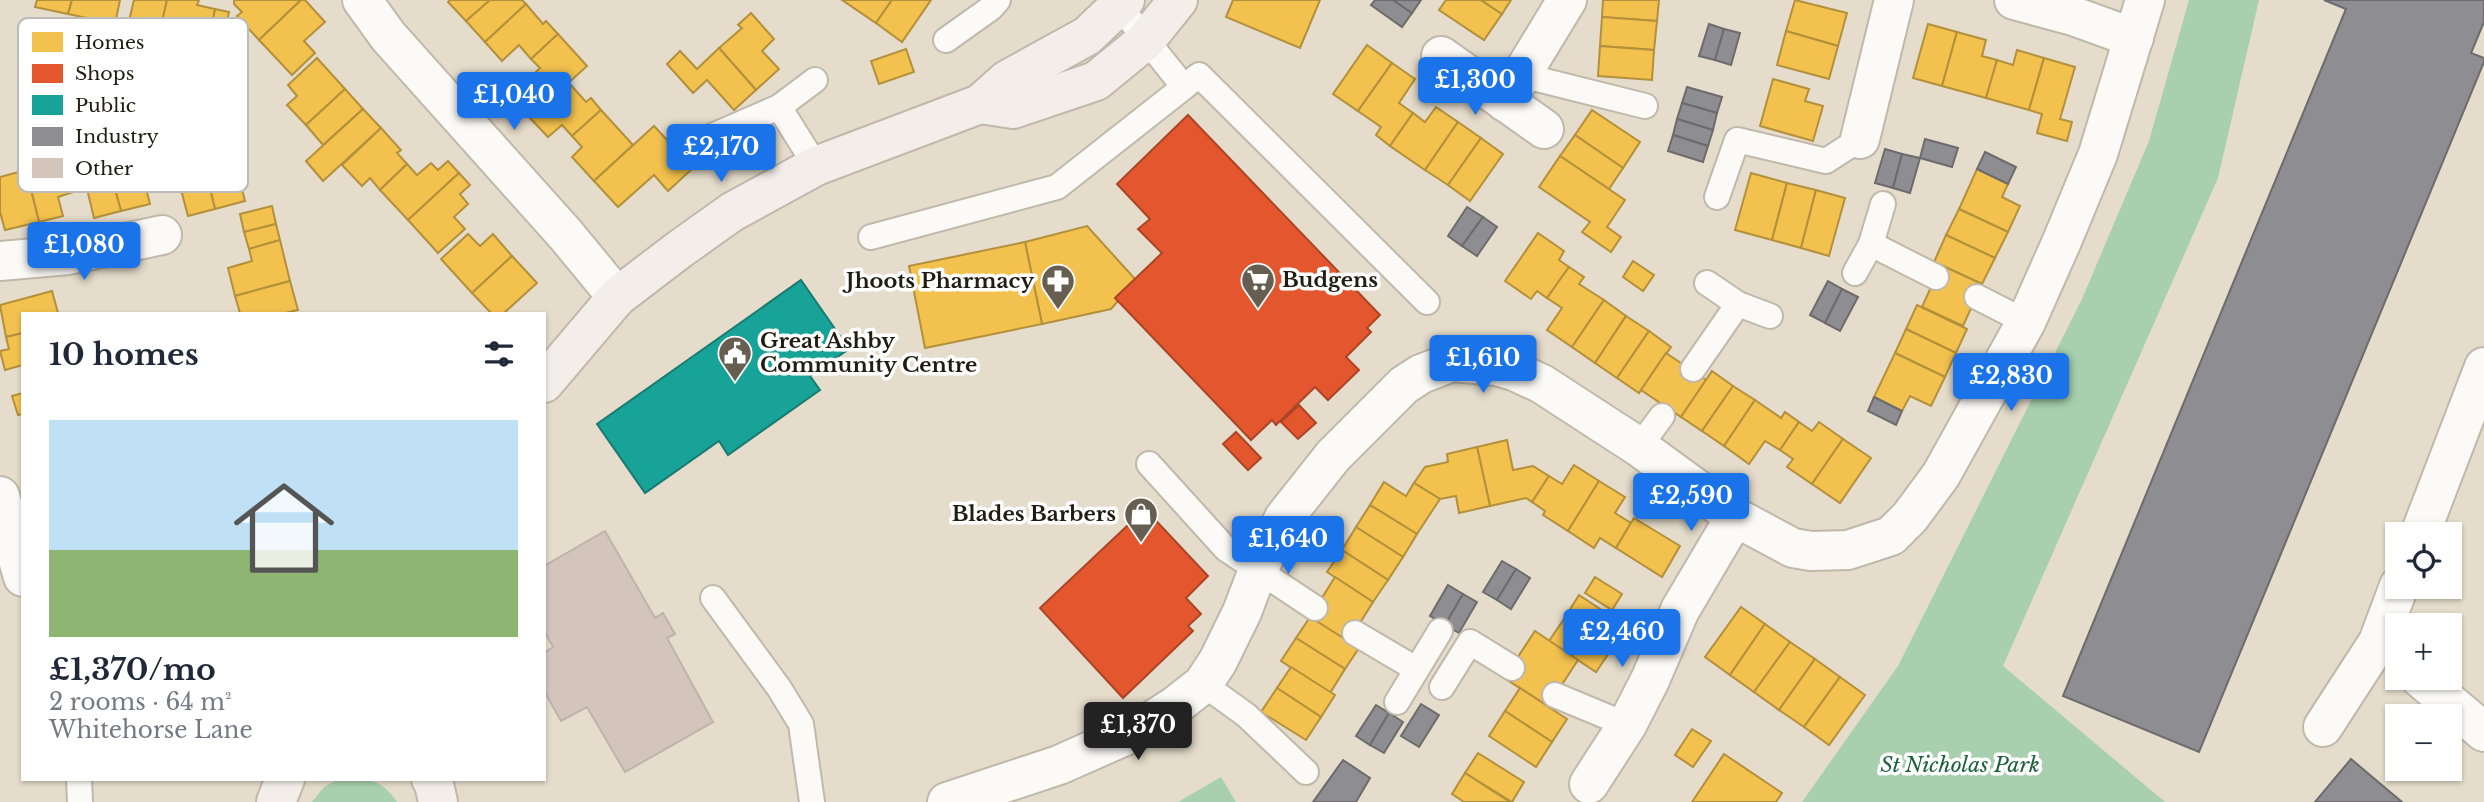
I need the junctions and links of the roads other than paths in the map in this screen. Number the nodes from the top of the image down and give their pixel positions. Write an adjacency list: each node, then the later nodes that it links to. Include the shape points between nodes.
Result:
1 (362, 0): 32 (street, via 388,36)
2 (1178, 0): 11 (street)
3 (1567, 0): 15 (street)
4 (1894, 0): 21 (street)
5 (2014, 0): 9 (street)
6 (2145, 0): 9 (street)
7 (990, 3): 10 (lane)
8 (1122, 3): 11 (lane); 16 (street, via 1087,36 1007,80)
9 (2133, 38): 37 (street, via 2098,154)
10 (946, 40)
11 (1145, 41): 14 (lane); 16 (street, via 1096,81 1013,109)
12 (1441, 56): 15 (street)
13 (815, 80): 18 (lane)
14 (1184, 87): 26 (lane, via 1057,187); 34 (lane, via 1199,75)
15 (1513, 88): 17 (lane); 19 (street)
16 (980, 104): 22 (street)
17 (1645, 106)
18 (779, 107): 20 (lane); 22 (lane)
19 (1544, 130)
20 (710, 137)
21 (1860, 139): 23 (lane, via 1826,161 1737,140)
22 (816, 166): 32 (street, via 732,212)
23 (1717, 197)
24 (1883, 204): 27 (lane)
25 (162, 235): 28 (street, via 68,255)
26 (871, 237)
27 (1871, 244): 29 (lane); 30 (lane)
28 (0, 261)
29 (1854, 273)
30 (1936, 276)
31 (1707, 284): 35 (lane)
32 (617, 297): 40 (street)
33 (1977, 297): 37 (lane)
34 (1427, 302)
35 (1738, 304): 36 (lane); 39 (lane)
36 (1770, 316)
37 (2026, 322): 45 (street, via 1941,475 1891,536 1848,550 1811,551 1793,548)
38 (2484, 367): 46 (street)
39 (1693, 369)
40 (546, 381)
41 (1662, 416): 42 (lane)
42 (1639, 447): 45 (street); 48 (street, via 1514,371 1452,362 1404,385 1333,456 1284,518)
43 (1149, 464): 48 (lane, via 1226,548)
44 (0, 496): 47 (street)
45 (1735, 517): 61 (street, via 1679,610)
46 (2425, 522)
47 (14, 566)
48 (1258, 570): 50 (lane); 56 (street, via 1242,612)
49 (713, 598): 72 (lane, via 801,724)
50 (1315, 608)
51 (1440, 631): 55 (lane)
52 (1354, 633): 55 (lane)
53 (2385, 655): 62 (street)
54 (1512, 668): 57 (lane, via 1470,642)
55 (1416, 669): 60 (lane)
56 (1203, 684): 64 (lane, via 1246,715); 73 (street, via 1136,731 1059,765)
57 (1442, 687)
58 (2434, 690): 63 (street)
59 (1555, 695): 61 (lane)
60 (1397, 702)
61 (1627, 725): 68 (street)
62 (2323, 727)
63 (2484, 732)
64 (1306, 772)
65 (79, 781): 69 (lane)
66 (284, 781): 70 (street)
67 (433, 781): 71 (street)
68 (1586, 793)
69 (80, 802)
70 (276, 802)
71 (438, 802)
72 (812, 802)
73 (947, 802)

